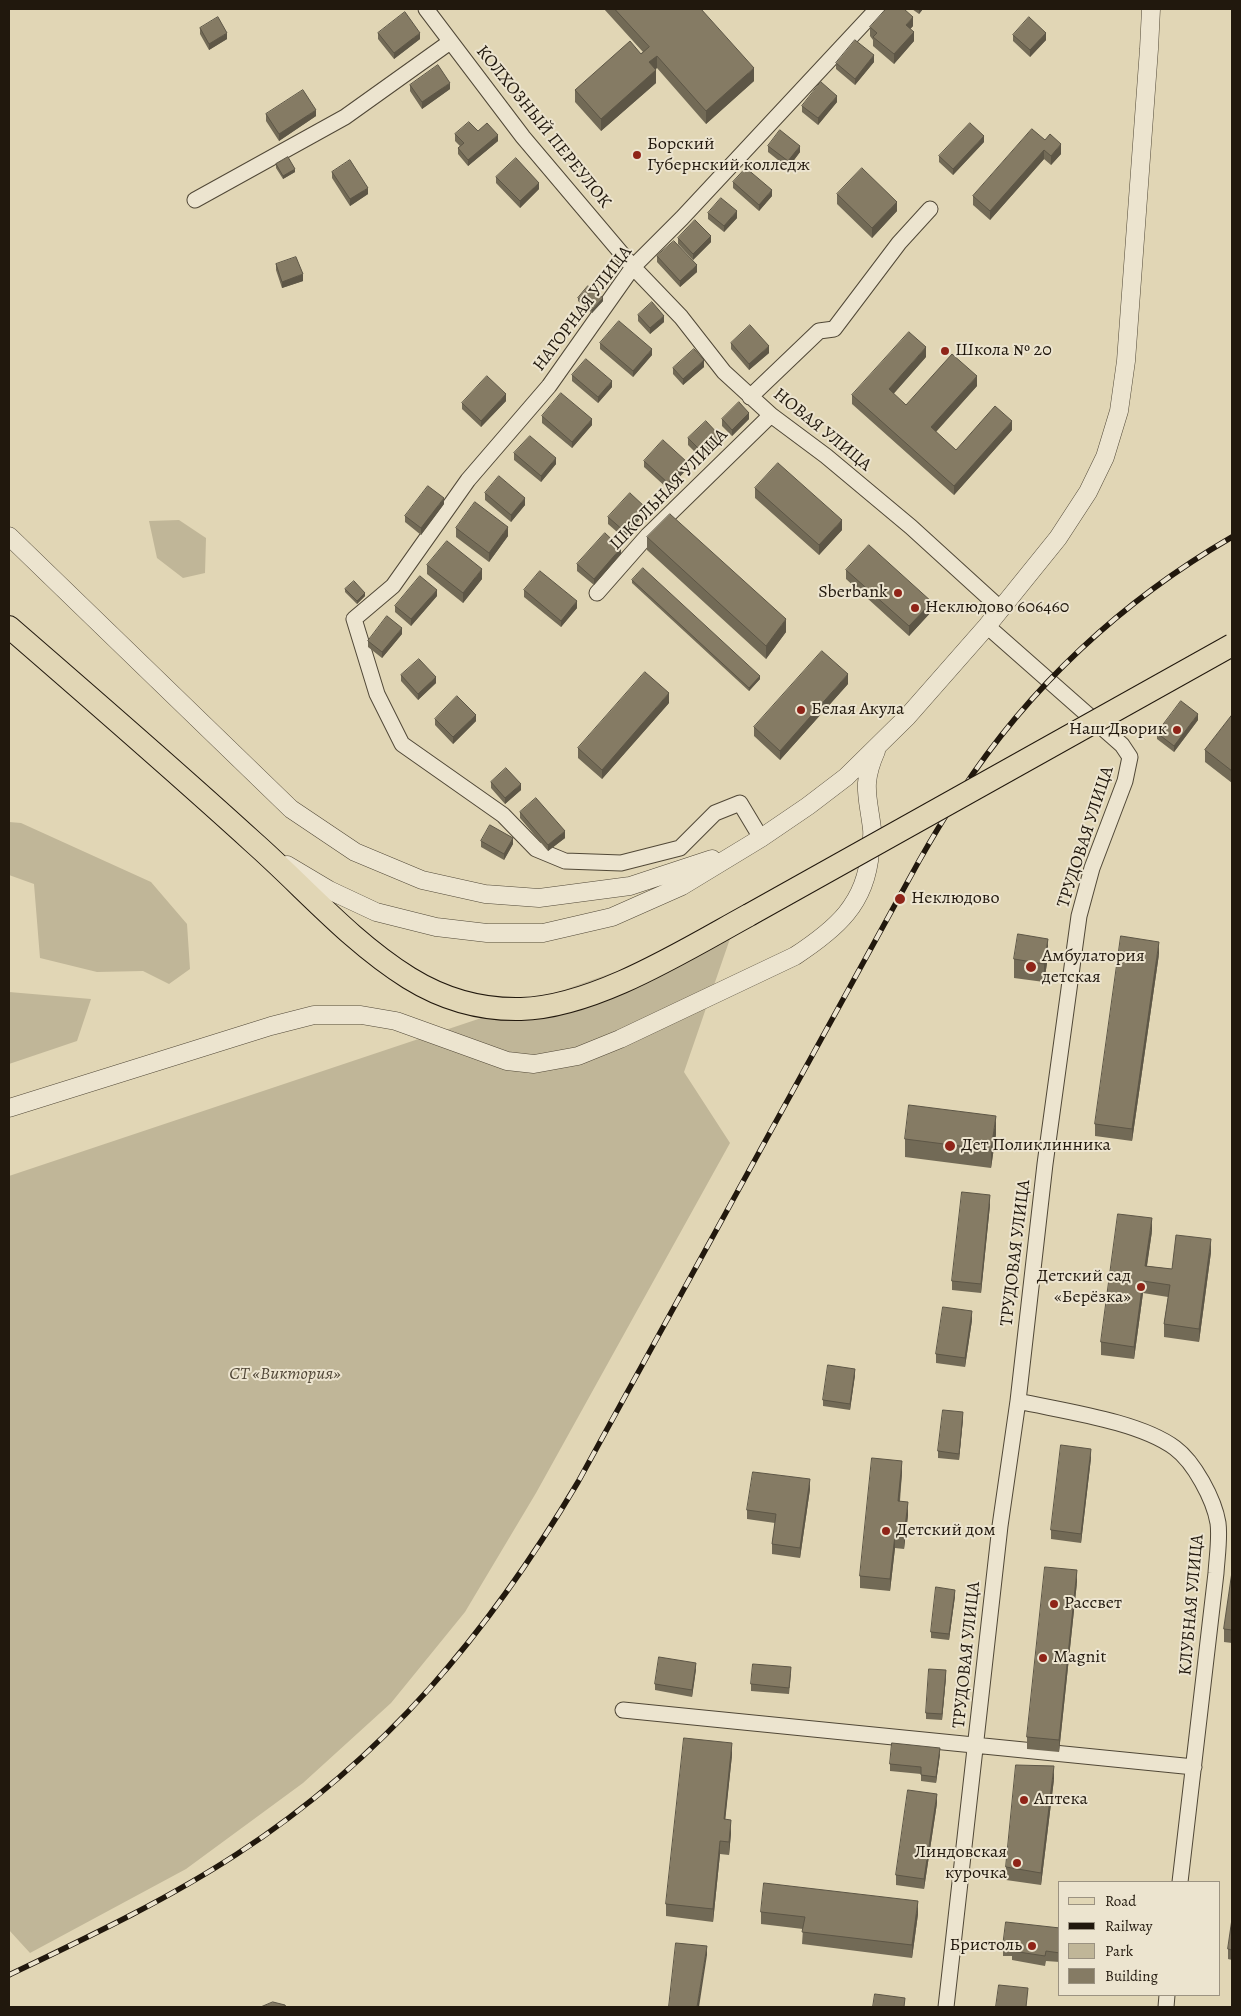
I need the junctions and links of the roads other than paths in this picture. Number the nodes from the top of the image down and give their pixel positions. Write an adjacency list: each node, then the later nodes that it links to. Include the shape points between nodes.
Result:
1 (426, 9): 4 (street, КОЛХОЗНЫЙ ПЕРЕУЛОК)
2 (877, 9): 7 (street, НАГОРНАЯ УЛИЦА)
3 (1151, 9): 12 (street, via 1126,361 1119,412 1105,457 1088,492 1058,538)
4 (450, 42): 5 (street, via 345,117); 7 (street, КОЛХОЗНЫЙ ПЕРЕУЛОК, via 523,137)
5 (195, 200)
6 (930, 209): 8 (street, via 898,243 834,328 819,331)
7 (633, 267): 8 (street, НОВАЯ УЛИЦА, via 681,317 724,372); 17 (street, НАГОРНАЯ УЛИЦА, via 549,386 468,480 393,586 354,619 378,694 402,744 503,815 536,849 565,861 621,863 680,848 715,813 740,803)
8 (750, 397): 9 (street, НОВАЯ УЛИЦА)
9 (771, 415): 11 (street, ШКОЛЬНАЯ УЛИЦА, via 648,535); 12 (street, НОВАЯ УЛИЦА, via 911,527)
10 (9, 536): 19 (street, via 291,809 355,852 422,880 485,894 539,898 630,886)
11 (597, 594)
12 (1001, 609): 13 (street)
13 (988, 626): 16 (street); 21 (street, ТРУДОВАЯ УЛИЦА, via 1122,746 1130,757 1079,916 1045,1164)
14 (9, 627): 18 (main road)
15 (1232, 645): 18 (main road, bridge, via 749,915 625,981 571,1001 522,1009 478,1007 444,996 411,980 375,955 335,920)
16 (878, 746): 17 (street, via 846,777); 20 (street, via 868,768 866,794 872,831 868,871 857,900 838,923 820,940 795,956 620,1039 578,1056 534,1064 507,1061 396,1021 361,1015 314,1015)
17 (761, 838): 19 (street)
18 (255, 843): 19 (street, via 305,876 376,912 436,927 486,933 543,933 612,917 682,886)
19 (742, 849)
20 (9, 1108)
21 (1018, 1401): 23 (street, ТРУДОВАЯ УЛИЦА); 24 (street, КЛУБНАЯ УЛИЦА, via 1130,1427 1154,1436 1175,1448 1202,1481 1218,1523 1216,1572)
22 (623, 1710): 23 (street, ТРУДОВАЯ УЛИЦА)
23 (975, 1746): 24 (street); 26 (street, ТРУДОВАЯ УЛИЦА)
24 (1194, 1766): 25 (street, КЛУБНАЯ УЛИЦА)
25 (1180, 1881)
26 (946, 2007)

